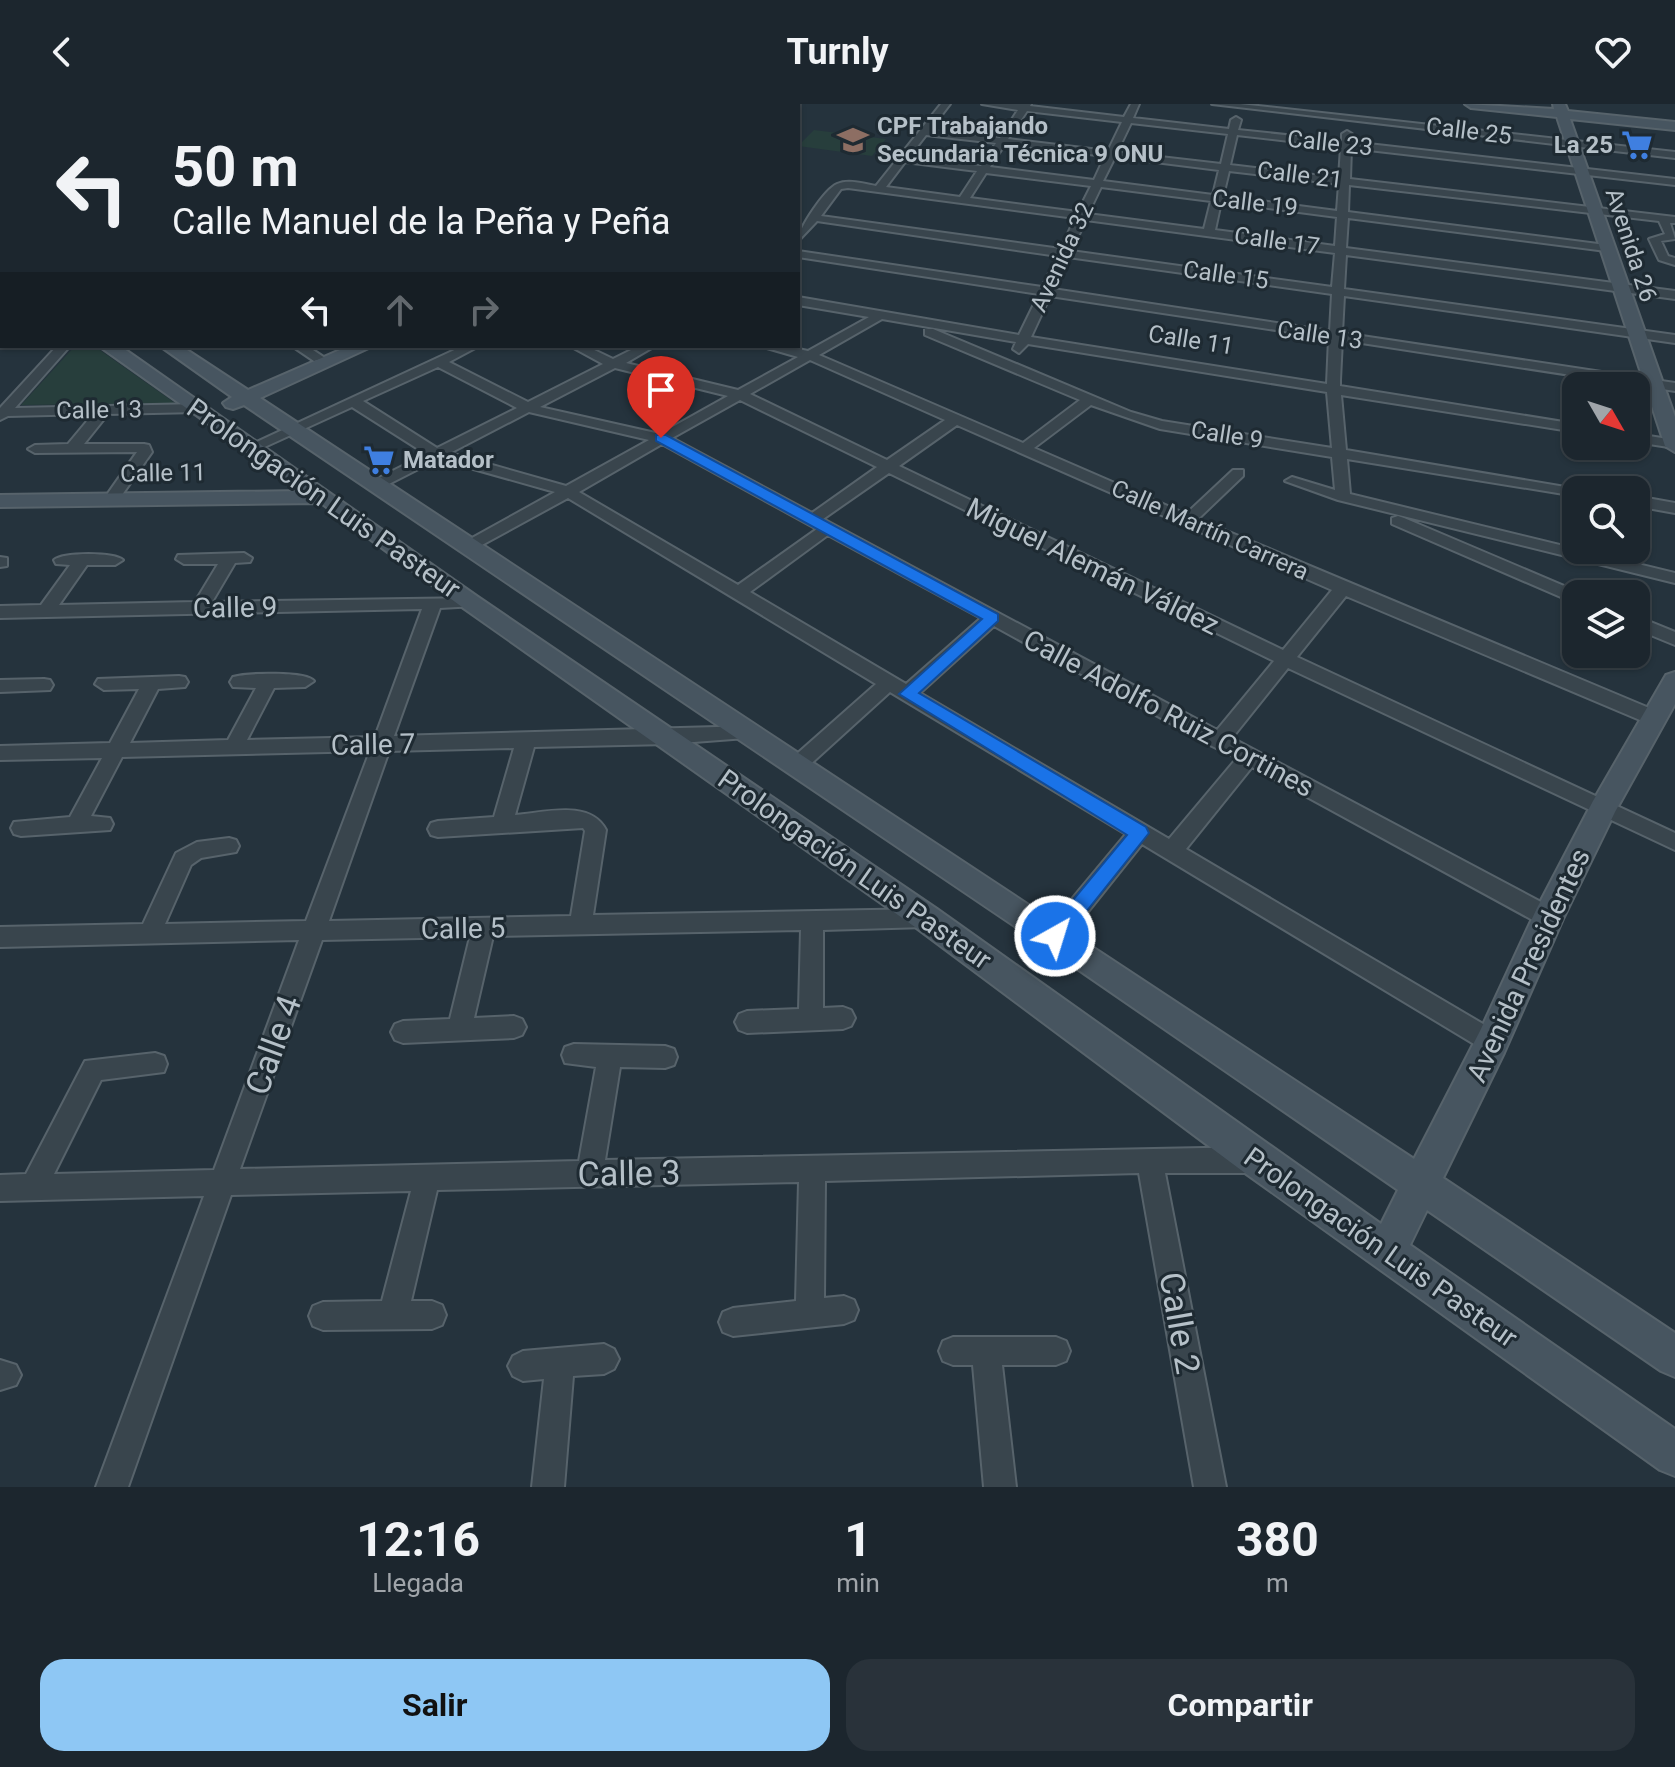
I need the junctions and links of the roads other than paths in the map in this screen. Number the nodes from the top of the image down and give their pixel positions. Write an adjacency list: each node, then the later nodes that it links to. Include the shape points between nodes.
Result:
1 (946, 104): 12 (street)
2 (986, 104): 7 (street, Calle 23)
3 (1135, 104): 10 (street, Avenida 32)
4 (1216, 104): 6 (street, Calle 25)
5 (1471, 104): 8 (main road)
6 (1239, 105): 9 (street, Calle 25); 13 (street)
7 (1025, 106): 10 (street, Calle 23); 14 (street)
8 (1561, 109): 11 (main road); 15 (main road, Avenida 26)
9 (1349, 111): 15 (street, Calle 25); 16 (street)
10 (1128, 121): 13 (street, Calle 23); 17 (street, Avenida 32)
11 (1675, 126)
12 (924, 132): 14 (street, Calle 21); 19 (street)
13 (1234, 133): 16 (street, Calle 23); 20 (street)
14 (1002, 140): 17 (street, Calle 21); 21 (street)
15 (1572, 143): 18 (street, Calle 25); 22 (main road, Avenida 26)
16 (1346, 145): 22 (street, Calle 23); 23 (street)
17 (1111, 154): 20 (street, Calle 21); 25 (street, Avenida 32)
18 (1675, 155)
19 (903, 159): 21 (street, Calle 19); 26 (street)
20 (1223, 167): 23 (street, Calle 21); 27 (street)
21 (984, 170): 25 (street, Calle 19); 28 (street)
22 (1582, 172): 24 (street, Calle 23); 29 (main road, Avenida 26)
23 (1342, 180): 29 (street, Calle 21); 30 (street)
24 (1675, 182)
25 (1096, 184): 27 (street, Calle 19); 31 (street, Avenida 32)
26 (879, 189): 28 (street, Calle 17); 32 (street, Calle 17, via 841,185)
27 (1216, 198): 30 (street, Calle 19); 34 (street)
28 (963, 200): 31 (street, Calle 17)
29 (1593, 211): 33 (street, Calle 21); 36 (main road, Avenida 26)
30 (1341, 212): 36 (street, Calle 19); 37 (street)
31 (1081, 215): 34 (street, Calle 17); 38 (street, Avenida 32)
32 (815, 218): 35 (street); 38 (street, Calle 15)
33 (1669, 219): 40 (street, via 1672,236 1655,239 1663,258)
34 (1209, 232): 37 (street, Calle 17)
35 (800, 236)
36 (1606, 248): 41 (main road, Avenida 26)
37 (1339, 249): 41 (street, Calle 17); 42 (street)
38 (1065, 253): 42 (street, Calle 15); 43 (street, Avenida 32)
39 (800, 254): 43 (street, Calle 13)
40 (1675, 262)
41 (1620, 287): 44 (street, Calle 17); 47 (main road, Avenida 26)
42 (1338, 290): 47 (street, Calle 15); 48 (street)
43 (1045, 293): 48 (street, Calle 13); 50 (street, Avenida 32)
44 (1675, 295)
45 (800, 301): 46 (street, Calle 11)
46 (888, 317): 50 (street, Calle 11); 61 (street); 65 (street, Calle 9)
47 (1636, 333): 49 (street, Calle 15); 66 (main road, Avenida 26)
48 (1334, 337): 66 (street, Calle 13); 68 (street)
49 (1675, 339)
50 (1024, 340): 65 (street, Avenida 32); 68 (street, Calle 11)
51 (62, 348): 76 (street)
52 (111, 348): 75 (main road, Prolongación Luis Pasteur)
53 (172, 348): 70 (main road, Prolongación Luis Pasteur)
54 (302, 348): 62 (street)
55 (342, 348): 62 (main road)
56 (359, 348): 70 (main road)
57 (469, 348): 63 (street)
58 (580, 348): 64 (street, Miguel Alemán Váldez)
59 (645, 348): 64 (street)
60 (775, 348): 61 (street, Calle Martín Carrera)
61 (808, 355): 69 (street); 77 (street, Calle Martín Carrera)
62 (319, 358): 70 (main road)
63 (439, 362): 72 (street); 73 (street, Calle Adolfo Ruiz Cortines)
64 (613, 364): 69 (street, Miguel Alemán Váldez); 73 (street)
65 (1010, 367): 71 (street, Calle 9)
66 (1652, 384): 67 (street, Calle 13); 82 (main road, Avenida 26)
67 (1675, 387)
68 (1336, 390): 78 (street, Calle 11); 87 (street)
69 (738, 394): 80 (street); 89 (street, Miguel Alemán Váldez)
70 (242, 396): 75 (main road); 79 (main road, Prolongación Luis Pasteur)
71 (1089, 400): 86 (street); 87 (street, Calle 9, via 1160,425)
72 (353, 401): 79 (street); 88 (street)
73 (528, 408): 80 (street, Calle Adolfo Ruiz Cortines); 88 (street)
74 (103, 411): 75 (street, Calle 13); 76 (street, Calle 13); 84 (street)
75 (202, 411): 83 (main road, Prolongación Luis Pasteur)
76 (1, 413)
77 (956, 419): 86 (street, Calle Martín Carrera); 89 (street)
78 (1562, 426)
79 (292, 429): 83 (street); 92 (main road, Prolongación Luis Pasteur)
80 (661, 438): 94 (street); 102 (street, Calle Adolfo Ruiz Cortines)
81 (1650, 441): 82 (street)
82 (1675, 445)
83 (253, 447): 95 (main road, Prolongación Luis Pasteur)
84 (73, 448): 85 (street); 97 (street, via 144,448)
85 (35, 449)
86 (1024, 449): 101 (street, Calle Martín Carrera)
87 (1341, 452): 93 (street, Calle 9); 96 (street)
88 (437, 454): 92 (street); 94 (street)
89 (888, 467): 102 (street); 120 (street, Miguel Alemán Váldez)
90 (1238, 473): 101 (street)
91 (1292, 481): 96 (street)
92 (376, 485): 103 (main road, Prolongación Luis Pasteur)
93 (1562, 489)
94 (567, 491): 103 (street); 111 (street)
95 (326, 497): 97 (main road, Calle 11); 112 (main road, Prolongación Luis Pasteur)
96 (1343, 497): 108 (street); 110 (street)
97 (112, 499): 98 (main road, Calle 11)
98 (0, 501)
99 (1650, 504): 100 (street)
100 (1675, 508)
101 (1188, 520): 109 (street, Calle Martín Carrera)
102 (820, 524): 111 (street); 117 (street, Calle Adolfo Ruiz Cortines)
103 (469, 547): 133 (main road, Prolongación Luis Pasteur)
104 (184, 559): 114 (street, via 237,559)
105 (62, 560): 106 (street)
106 (82, 560): 107 (street); 115 (street)
107 (115, 560)
108 (1675, 578)
109 (1343, 588): 120 (street); 132 (street, Calle Martín Carrera)
110 (1562, 591)
111 (738, 593): 127 (street)
112 (470, 602): 113 (street, Calle 9); 134 (main road, Prolongación Luis Pasteur)
113 (433, 603): 114 (street, Calle 9); 137 (street, Calle 4)
114 (200, 608): 115 (street, Calle 9)
115 (46, 611): 116 (street, Calle 9)
116 (0, 612)
117 (992, 618): 131 (street); 136 (street, Calle Adolfo Ruiz Cortines)
118 (1650, 628): 119 (street)
119 (1675, 639)
120 (1285, 659): 136 (street); 143 (street, Miguel Alemán Váldez)
121 (269, 681): 122 (street); 125 (street); 138 (street)
122 (305, 681)
123 (1675, 681): 132 (main road, Avenida Presidentes)
124 (179, 682): 126 (street)
125 (239, 682)
126 (152, 683): 128 (street); 139 (street)
127 (889, 683): 131 (street); 142 (street)
128 (104, 684)
129 (44, 685): 130 (street)
130 (0, 686)
131 (907, 694): 149 (street)
132 (1654, 718): 143 (main road, Avenida Presidentes)
133 (746, 731): 134 (street, Calle 7); 142 (main road, Prolongación Luis Pasteur)
134 (668, 737): 135 (street, Calle 7); 154 (main road, Prolongación Luis Pasteur)
135 (526, 741): 137 (street, Calle 7); 146 (street)
136 (1219, 741): 141 (street, Calle Adolfo Ruiz Cortines)
137 (382, 744): 138 (street, Calle 7); 158 (street, Calle 4)
138 (234, 747): 139 (street, Calle 7)
139 (117, 750): 140 (street, Calle 7); 144 (street)
140 (0, 753)
141 (1249, 757): 152 (street); 153 (street, Calle Adolfo Ruiz Cortines)
142 (797, 765): 160 (main road, Prolongación Luis Pasteur)
143 (1603, 809): 150 (street, Miguel Alemán Váldez); 153 (main road, Avenida Presidentes)
144 (77, 824): 145 (street); 147 (street)
145 (103, 824)
146 (502, 824): 148 (street); 156 (street, via 580,818 590,822 596,830)
147 (21, 828)
148 (438, 829)
149 (1139, 833): 152 (street); 160 (street)
150 (1675, 842)
151 (229, 846): 159 (street, via 197,850 183,859)
152 (1171, 852): 168 (street)
153 (1548, 917): 168 (main road, Avenida Presidentes)
154 (926, 918): 155 (street, Calle 5); 174 (main road, Prolongación Luis Pasteur)
155 (812, 920): 156 (street, Calle 5); 163 (street)
156 (580, 925): 157 (street, Calle 5)
157 (484, 927): 158 (street, Calle 5); 166 (street)
158 (314, 931): 159 (street, Calle 5); 178 (street, Calle 4)
159 (150, 934): 161 (street, Calle 5)
160 (1055, 936): 179 (main road, Prolongación Luis Pasteur)
161 (2, 940)
162 (843, 1018): 163 (street)
163 (811, 1019): 164 (street)
164 (747, 1022)
165 (514, 1027): 166 (street)
166 (459, 1029): 167 (street)
167 (403, 1032)
168 (1492, 1042): 179 (main road, Avenida Presidentes)
169 (574, 1055): 170 (street)
170 (610, 1056): 171 (street); 176 (street)
171 (665, 1057)
172 (155, 1064): 181 (street, via 94,1069)
173 (1150, 1160): 174 (street, Calle 3); 175 (street, Calle 3); 200 (street, Calle 2)
174 (1258, 1160): 182 (main road, Prolongación Luis Pasteur)
175 (812, 1169): 176 (street, Calle 3); 184 (street)
176 (590, 1174): 177 (street, Calle 3)
177 (427, 1178): 178 (street, Calle 3); 185 (street)
178 (223, 1183): 181 (street, Calle 3); 197 (street, Calle 4)
179 (1421, 1184): 182 (main road, Avenida Presidentes); 192 (main road, Prolongación Luis Pasteur)
180 (0, 1188): 181 (street, Calle 3)
181 (33, 1188)
182 (1387, 1251): 196 (main road, Prolongación Luis Pasteur)
183 (844, 1310): 184 (street)
184 (810, 1314): 188 (street)
185 (393, 1315): 186 (street); 187 (street)
186 (432, 1315)
187 (323, 1316)
188 (733, 1322)
189 (953, 1351): 190 (street)
190 (986, 1351): 191 (street); 199 (street)
191 (1056, 1351)
192 (1675, 1357)
193 (604, 1359): 194 (street)
194 (560, 1363): 195 (street); 198 (street)
195 (523, 1366)
196 (1675, 1455)
197 (112, 1487)
198 (548, 1487)
199 (1000, 1487)
200 (1210, 1487)

